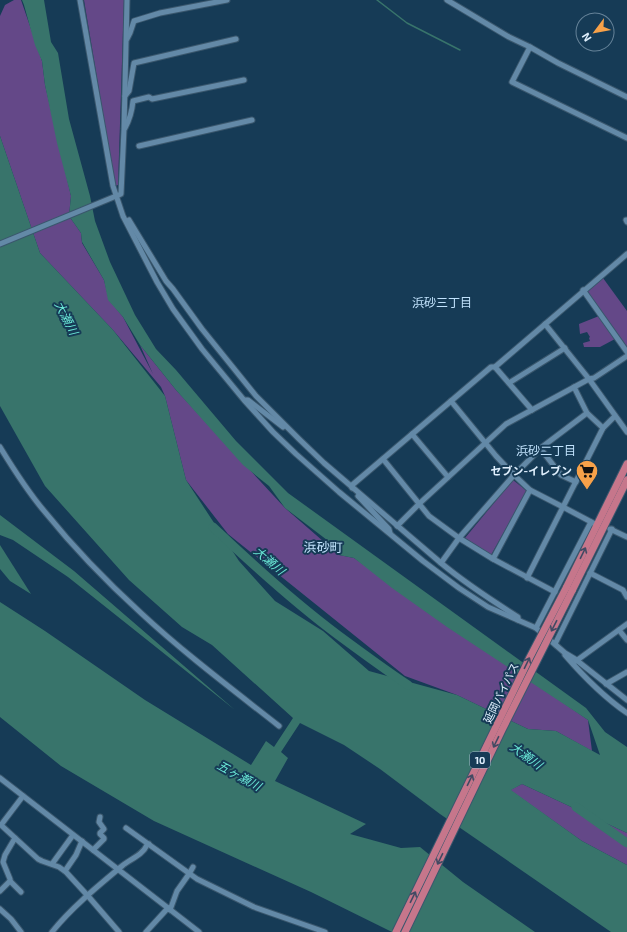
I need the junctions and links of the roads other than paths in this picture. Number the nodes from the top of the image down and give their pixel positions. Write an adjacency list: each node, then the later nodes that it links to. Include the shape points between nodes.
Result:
1 (80, 0): 15 (street)
2 (127, 0): 6 (street)
3 (227, 0): 6 (street, via 160,13 134,21)
4 (447, 0): 7 (street)
5 (236, 39): 9 (street, via 134,63 129,91)
6 (126, 40): 9 (street)
7 (530, 47): 10 (street); 13 (street, via 512,82)
8 (244, 80): 12 (street, via 133,101 129,121)
9 (125, 97): 12 (street)
10 (627, 97)
11 (252, 120): 14 (street)
12 (124, 129): 15 (street, via 121,194)
13 (627, 138)
14 (139, 146)
15 (114, 197): 16 (street); 17 (street)
16 (123, 216): 28 (street, via 173,309); 34 (street, via 128,219 166,281 202,329 256,396)
17 (0, 244)
18 (627, 254): 19 (street)
19 (583, 290): 20 (street); 22 (street)
20 (545, 324): 21 (street); 24 (street)
21 (565, 348): 25 (street); 26 (street)
22 (627, 352)
23 (627, 356): 25 (street)
24 (495, 366): 26 (street); 29 (street)
25 (589, 379): 27 (street); 32 (street)
26 (509, 383): 30 (street)
27 (574, 387): 30 (street); 31 (street)
28 (244, 400): 34 (street, via 248,400); 54 (street, via 296,454)
29 (451, 401): 36 (street); 37 (street)
30 (532, 410): 37 (street, via 506,424)
31 (587, 413): 33 (street); 39 (street)
32 (615, 416): 33 (street); 35 (street)
33 (603, 428): 45 (street)
34 (289, 430): 46 (street)
35 (627, 432)
36 (412, 434): 40 (street); 43 (street)
37 (485, 443): 42 (street); 43 (street)
38 (0, 447): 75 (street, via 45,512 100,573 141,613)
39 (540, 448): 42 (street); 45 (street, via 561,475)
40 (383, 459): 46 (street); 48 (street)
41 (627, 464): 50 (highway, 延岡バイパス / 10)
42 (514, 475): 47 (street); 56 (street)
43 (448, 477): 48 (street)
44 (627, 480): 52 (highway, 延岡バイパス / 10)
45 (576, 482): 49 (street)
46 (352, 486): 51 (street); 54 (street, via 389,529)
47 (530, 490): 49 (street); 57 (street)
48 (420, 503): 51 (street); 56 (street, via 429,516)
49 (563, 506): 50 (street); 60 (street)
50 (594, 523): 61 (highway, 延岡バイパス / 10, one-way to 50); 62 (street)
51 (397, 526): 58 (street)
52 (605, 526): 53 (street); 61 (highway, 延岡バイパス / 10)
53 (612, 530): 55 (street); 59 (street)
54 (391, 535): 64 (street, via 488,607)
55 (627, 536)
56 (459, 538): 57 (street); 58 (street)
57 (493, 559): 60 (street)
58 (441, 563): 64 (street, via 518,617)
59 (590, 573): 63 (street, via 623,590); 69 (street)
60 (527, 578): 62 (street)
61 (569, 589): 103 (highway, 延岡バイパス / 10, one-way to 61, bridge, via 530,657); 104 (highway, 延岡バイパス / 10, one-way to 104, bridge)
62 (555, 592): 66 (street)
63 (627, 597)
64 (519, 621): 66 (street)
65 (627, 624): 67 (street)
66 (536, 628): 69 (street)
67 (619, 630): 68 (street); 70 (street)
68 (627, 640)
69 (555, 644): 70 (street); 74 (street, via 599,691)
70 (576, 661): 72 (street)
71 (627, 672): 72 (street)
72 (606, 684): 73 (street)
73 (627, 700)
74 (627, 713)
75 (279, 726)
76 (0, 778): 77 (street)
77 (23, 796): 80 (street); 81 (street, via 1,825)
78 (100, 816): 84 (street, via 99,822 104,829 100,834 104,839)
79 (126, 828): 83 (street)
80 (73, 834): 82 (street); 86 (street)
81 (15, 838): 85 (street); 86 (street, via 38,859)
82 (82, 841): 84 (street); 89 (street, via 76,855)
83 (149, 844): 88 (street); 90 (street)
84 (93, 850): 88 (street)
85 (1, 861): 91 (street)
86 (52, 864): 89 (street)
87 (193, 867): 90 (street)
88 (118, 870): 94 (street); 96 (street)
89 (64, 871): 94 (street)
90 (190, 874): 96 (street, via 176,891); 102 (street, via 254,907)
91 (10, 881): 92 (street); 93 (street)
92 (0, 891)
93 (21, 892)
94 (88, 896): 98 (street); 99 (street)
95 (0, 909): 97 (street)
96 (169, 909): 100 (street); 101 (street)
97 (21, 932)
98 (52, 932)
99 (119, 932)
100 (146, 932)
101 (199, 932)
102 (325, 932)
103 (396, 932)
104 (404, 932)

